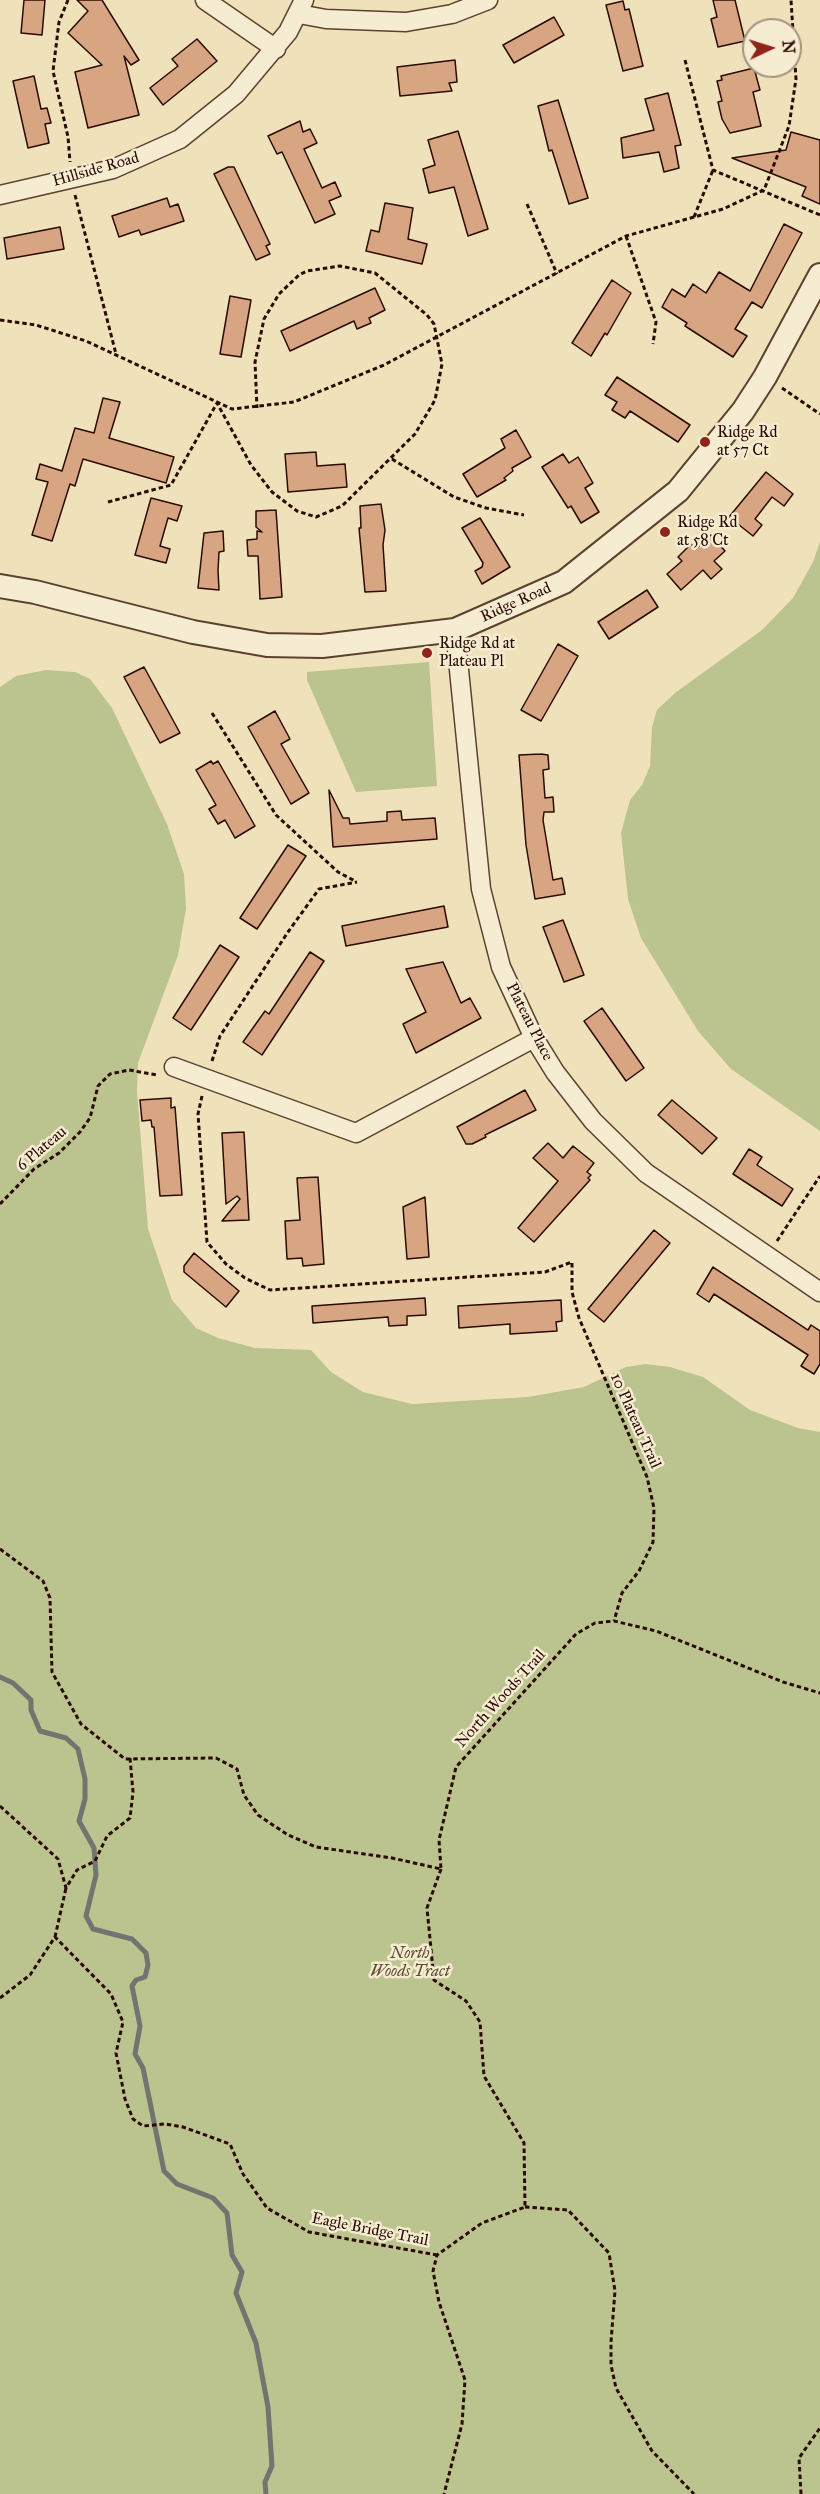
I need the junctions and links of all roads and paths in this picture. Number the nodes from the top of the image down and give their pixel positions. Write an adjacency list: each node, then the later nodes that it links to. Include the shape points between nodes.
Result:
1 (205, 0): 5 (street)
2 (488, 0): 4 (street, via 452,14 406,22 326,19)
3 (791, 0): 8 (path, via 796,79 789,126)
4 (301, 7): 5 (street, Hillside Road)
5 (276, 49): 9 (street, Hillside Road, via 227,104 180,139 113,169)
6 (685, 60): 7 (path)
7 (713, 170): 8 (path); 12 (path)
8 (764, 190): 11 (path); 12 (path)
9 (0, 195)
10 (527, 204): 14 (path)
11 (820, 215)
12 (694, 217): 13 (path)
13 (626, 236): 14 (path); 18 (path, via 656,322)
14 (557, 274): 17 (path)
15 (820, 276): 19 (street, Ridge Road)
16 (0, 320): 20 (path, via 36,324 86,341)
17 (439, 338): 21 (path, via 294,402); 21 (path, via 427,315 375,273 340,266 307,271 279,294 264,319 255,362); 23 (path, via 442,364 435,400 415,434)
18 (653, 344)
19 (765, 377): 22 (path); 27 (street, Ridge Road, via 678,492 564,582)
20 (217, 403): 21 (path, via 232,409); 23 (path, via 251,465 272,492 297,511 316,517 342,506); 24 (path, via 171,485)
21 (256, 408)
22 (820, 414)
23 (392, 459): 25 (path, via 454,498)
24 (108, 502)
25 (524, 515)
26 (0, 586): 27 (street, Ridge Road, via 193,632 267,645 322,646)
27 (455, 630): 29 (street, Plateau Place, via 483,898 501,967)
28 (212, 713): 31 (path, via 276,815 338,872 357,882 320,890 220,1036)
29 (534, 1038): 31 (street, via 356,1133); 34 (street, Plateau Place, via 578,1103 626,1155 677,1197)
30 (174, 1067): 31 (street); 33 (path, 6 Plateau, via 166,1076 129,1070 110,1074 98,1086 90,1118 80,1132 60,1153 34,1169)
31 (206, 1079): 37 (path, 10 Plateau Trail, via 198,1114 207,1242 245,1278 270,1290 545,1272 572,1262 572,1292 579,1318 647,1477 654,1508 653,1542 639,1571 622,1593)
32 (820, 1176): 34 (path)
33 (0, 1204)
34 (766, 1257): 35 (street, Plateau Place)
35 (820, 1292)
36 (0, 1549): 39 (path, via 44,1581 50,1599 52,1672 81,1724 124,1759)
37 (614, 1621): 38 (path, North Woods Trail, via 656,1631); 41 (path, North Woods Trail, via 595,1623 576,1634 456,1767 439,1840)
38 (820, 1693)
39 (130, 1758): 41 (path, via 216,1758 237,1769 244,1795 258,1815 288,1835 316,1846); 42 (path, via 130,1818 107,1836 95,1861 77,1870)
40 (0, 1806): 42 (path, via 58,1859)
41 (441, 1869): 45 (path, via 427,1908 434,1980 466,2001 480,2022 484,2076 524,2143)
42 (66, 1888): 43 (path)
43 (55, 1937): 44 (path, via 30,1975); 46 (path, Eagle Bridge Trail, via 111,1994 123,2022 116,2053 133,2119 143,2126 183,2127 230,2144 243,2174 267,2208 309,2232)
44 (0, 1998)
45 (525, 2208): 46 (path, via 482,2223); 49 (path, via 568,2210 609,2253 615,2291 610,2342 616,2388 652,2451)
46 (437, 2255): 48 (path, via 434,2271 439,2302 465,2380 462,2424)
47 (820, 2428): 50 (path, via 799,2458)
48 (444, 2494)
49 (694, 2494)
50 (801, 2494)

